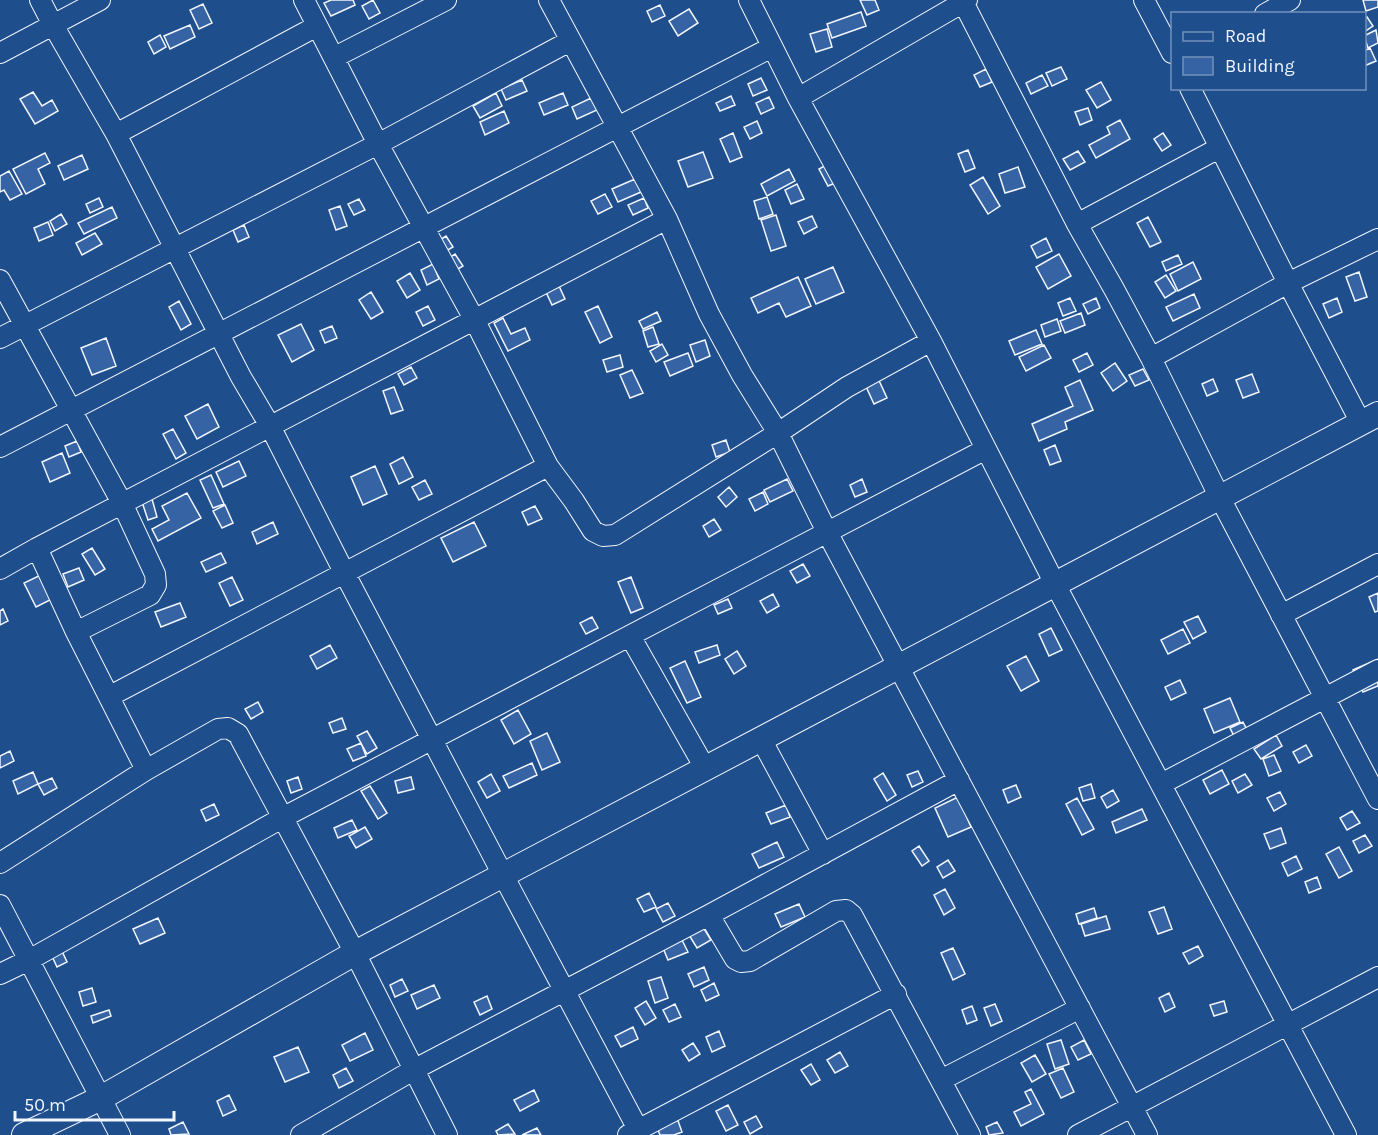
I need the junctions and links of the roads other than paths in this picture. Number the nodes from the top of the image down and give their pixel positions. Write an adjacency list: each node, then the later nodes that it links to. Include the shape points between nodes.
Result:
1 (40, 0): 11 (street)
2 (100, 0): 11 (street)
3 (304, 0): 12 (street)
4 (447, 0): 17 (street)
5 (549, 0): 13 (street)
6 (749, 0): 14 (street)
7 (1144, 0): 15 (street)
8 (1290, 0): 10 (street)
9 (964, 1): 19 (street); 25 (street)
10 (1269, 12)
11 (53, 25): 16 (street); 21 (street)
12 (317, 26): 17 (street); 21 (street)
13 (570, 41): 20 (street); 22 (street)
14 (772, 47): 19 (street); 20 (street)
15 (1171, 49)
16 (0, 53)
17 (335, 57): 22 (street)
18 (1191, 90): 23 (street)
19 (798, 98): 35 (street)
20 (616, 128): 24 (street); 26 (street)
21 (116, 134): 28 (street)
22 (378, 144): 26 (street); 28 (street)
23 (1219, 148): 25 (street); 30 (street)
24 (667, 219): 31 (street); 40 (street, via 709,314)
25 (1077, 224): 36 (street)
26 (423, 228): 31 (street); 33 (street)
27 (1378, 239): 30 (street)
28 (175, 248): 32 (street); 33 (street)
29 (0, 280): 32 (street)
30 (1288, 283): 36 (street); 38 (street)
31 (474, 319): 39 (street); 43 (street)
32 (24, 326): 34 (street); 37 (street)
33 (219, 334): 37 (street); 39 (street)
34 (0, 338)
35 (931, 341): 40 (street, via 847,387); 42 (street)
36 (1151, 358): 44 (street)
37 (70, 411): 41 (street); 45 (street)
38 (1370, 419): 44 (street)
39 (270, 426): 45 (street); 50 (street)
40 (778, 433): 43 (street, via 615,535 603,536 593,531); 46 (street)
41 (0, 447)
42 (986, 449): 46 (street); 51 (street)
43 (548, 466): 50 (street)
44 (1220, 498): 51 (street); 52 (street)
45 (122, 503): 47 (street); 53 (street, via 155,574 156,585 150,595)
46 (827, 532): 54 (street); 55 (street)
47 (37, 548): 49 (street); 53 (street)
48 (1378, 564): 52 (street)
49 (0, 569)
50 (344, 572): 57 (street); 60 (street)
51 (1055, 584): 55 (street); 64 (street)
52 (1281, 615): 58 (street)
53 (76, 632): 57 (street)
54 (630, 636): 60 (street); 61 (street)
55 (900, 666): 59 (street); 63 (street)
56 (1378, 670): 58 (street)
57 (110, 696): 62 (street)
58 (1325, 698): 64 (street); 65 (street)
59 (761, 739): 61 (street); 67 (street)
60 (434, 740): 66 (street); 69 (street)
61 (705, 768): 69 (street)
62 (146, 770): 66 (street, via 218,729 228,728 238,734); 68 (street)
63 (959, 780): 67 (street); 78 (street)
64 (1161, 784): 79 (street)
65 (1378, 799)
66 (282, 818): 72 (street); 73 (street)
67 (823, 854): 71 (street)
68 (0, 863)
69 (503, 875): 72 (street); 76 (street)
70 (0, 905): 73 (street)
71 (709, 915): 76 (street); 77 (street, via 735,959 750,962 836,911 846,910)
72 (355, 953): 80 (street); 82 (street)
73 (29, 960): 74 (street); 82 (street)
74 (0, 974)
75 (1378, 977): 79 (street)
76 (566, 991): 80 (street); 84 (street)
77 (896, 994): 81 (street); 84 (street)
78 (1080, 1008): 81 (street); 83 (street)
79 (1287, 1025): 83 (street); 92 (street)
80 (415, 1069): 87 (street); 88 (street)
81 (941, 1080): 89 (street)
82 (101, 1098): 85 (street); 86 (street)
83 (1132, 1107): 90 (street); 91 (street)
84 (636, 1133)
85 (24, 1135)
86 (120, 1135)
87 (301, 1135)
88 (447, 1135)
89 (970, 1135)
90 (1078, 1135)
91 (1147, 1135)
92 (1346, 1135)

